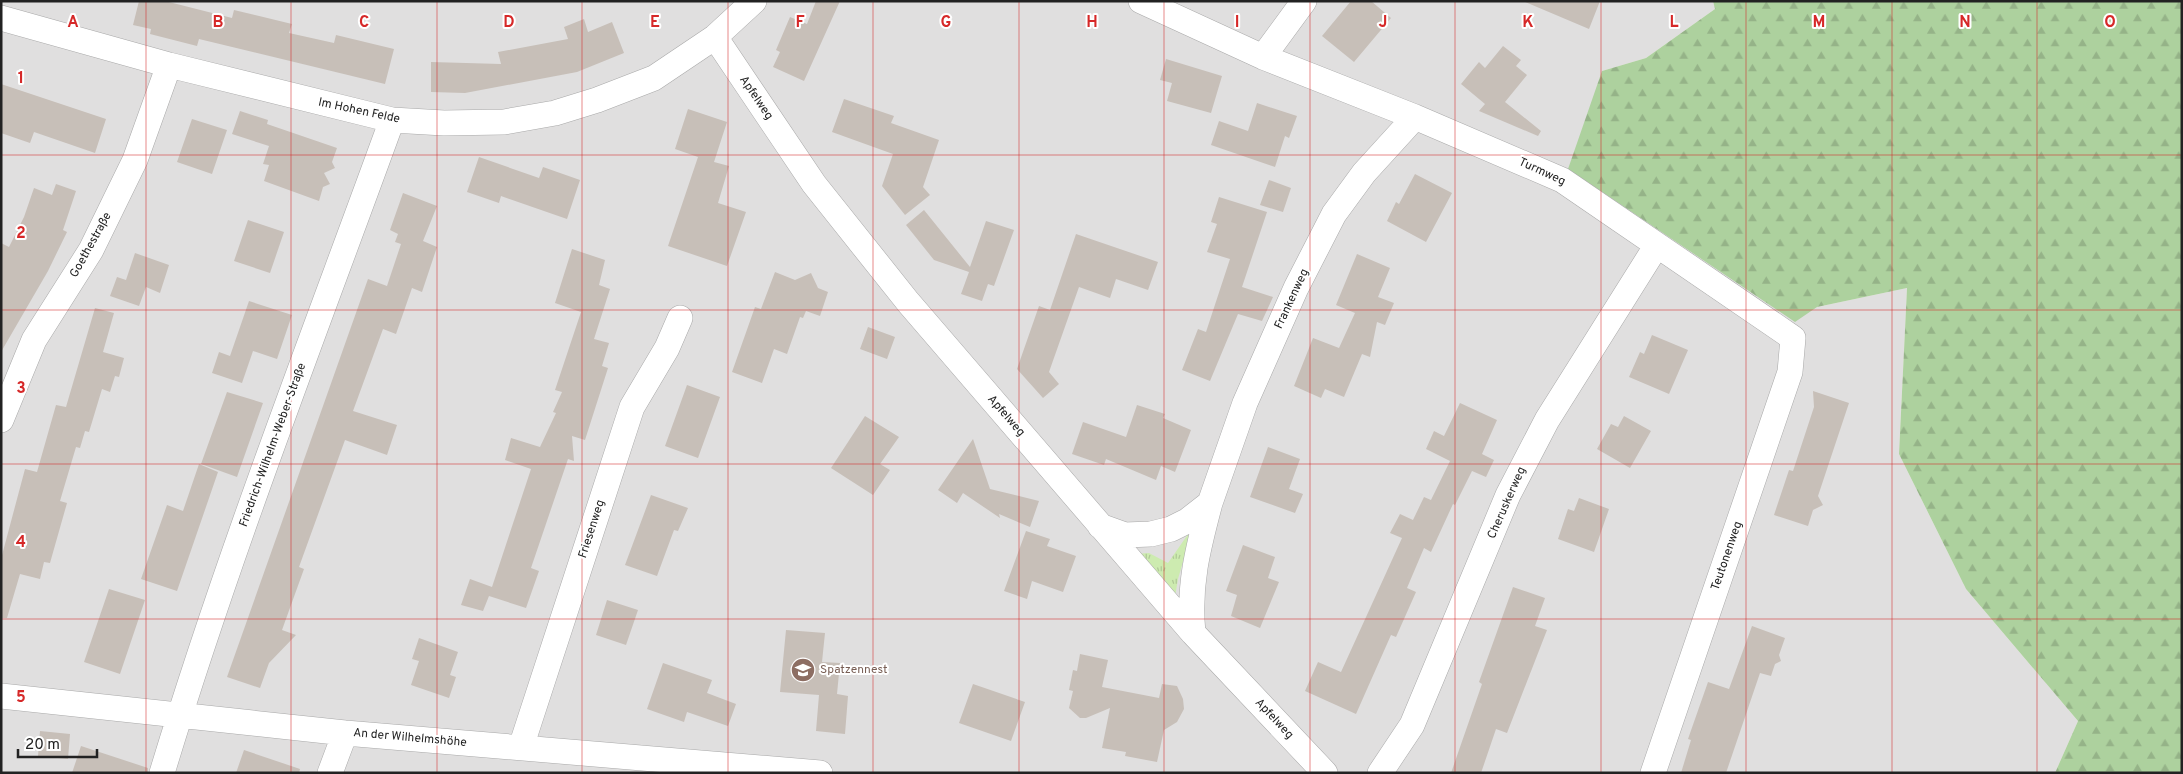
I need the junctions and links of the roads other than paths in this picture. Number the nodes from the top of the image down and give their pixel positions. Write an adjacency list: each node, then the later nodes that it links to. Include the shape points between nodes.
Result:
1 (754, 1): 5 (street, Im Hohen Felde)
2 (1141, 1): 6 (street, Turmweg)
3 (1304, 1): 6 (street)
4 (1, 18): 7 (street, Im Hohen Felde)
5 (715, 37): 9 (street, Im Hohen Felde, via 654,78 555,113 504,122); 15 (street, Apfelweg, via 814,184 908,302)
6 (1264, 57): 8 (street, Turmweg)
7 (168, 65): 9 (street, Im Hohen Felde); 13 (street, Goethestraße, via 135,160 91,250 34,340)
8 (1415, 117): 10 (street, Turmweg, via 1562,180); 14 (street, Frankenweg, via 1364,173 1334,214 1296,288 1245,403)
9 (392, 120): 18 (street, Friedrich-Wilhelm-Weber-Straße, via 258,485)
10 (1657, 245): 12 (street, Turmweg); 25 (street, Cheruskerweg, via 1542,428 1508,495 1412,725)
11 (680, 318): 20 (street, Friesenweg, via 667,348 632,407)
12 (1793, 338): 26 (street, Teutonenweg, via 1790,372)
13 (1, 420)
14 (1210, 503): 15 (street, Frankenweg, via 1188,522 1151,534 1125,535); 16 (street, Frankenweg, via 1191,586)
15 (1100, 526): 16 (street, Apfelweg)
16 (1193, 633): 24 (street, Apfelweg)
17 (1, 696): 18 (street, An der Wilhelmshöhe)
18 (180, 715): 19 (street, An der Wilhelmshöhe); 21 (street, Friedrich-Wilhelm-Weber-Straße)
19 (345, 733): 20 (street, An der Wilhelmshöhe); 22 (street)
20 (521, 747): 23 (street, An der Wilhelmshöhe)
21 (162, 773)
22 (330, 773)
23 (820, 773)
24 (1325, 773)
25 (1380, 773)
26 (1653, 773)

